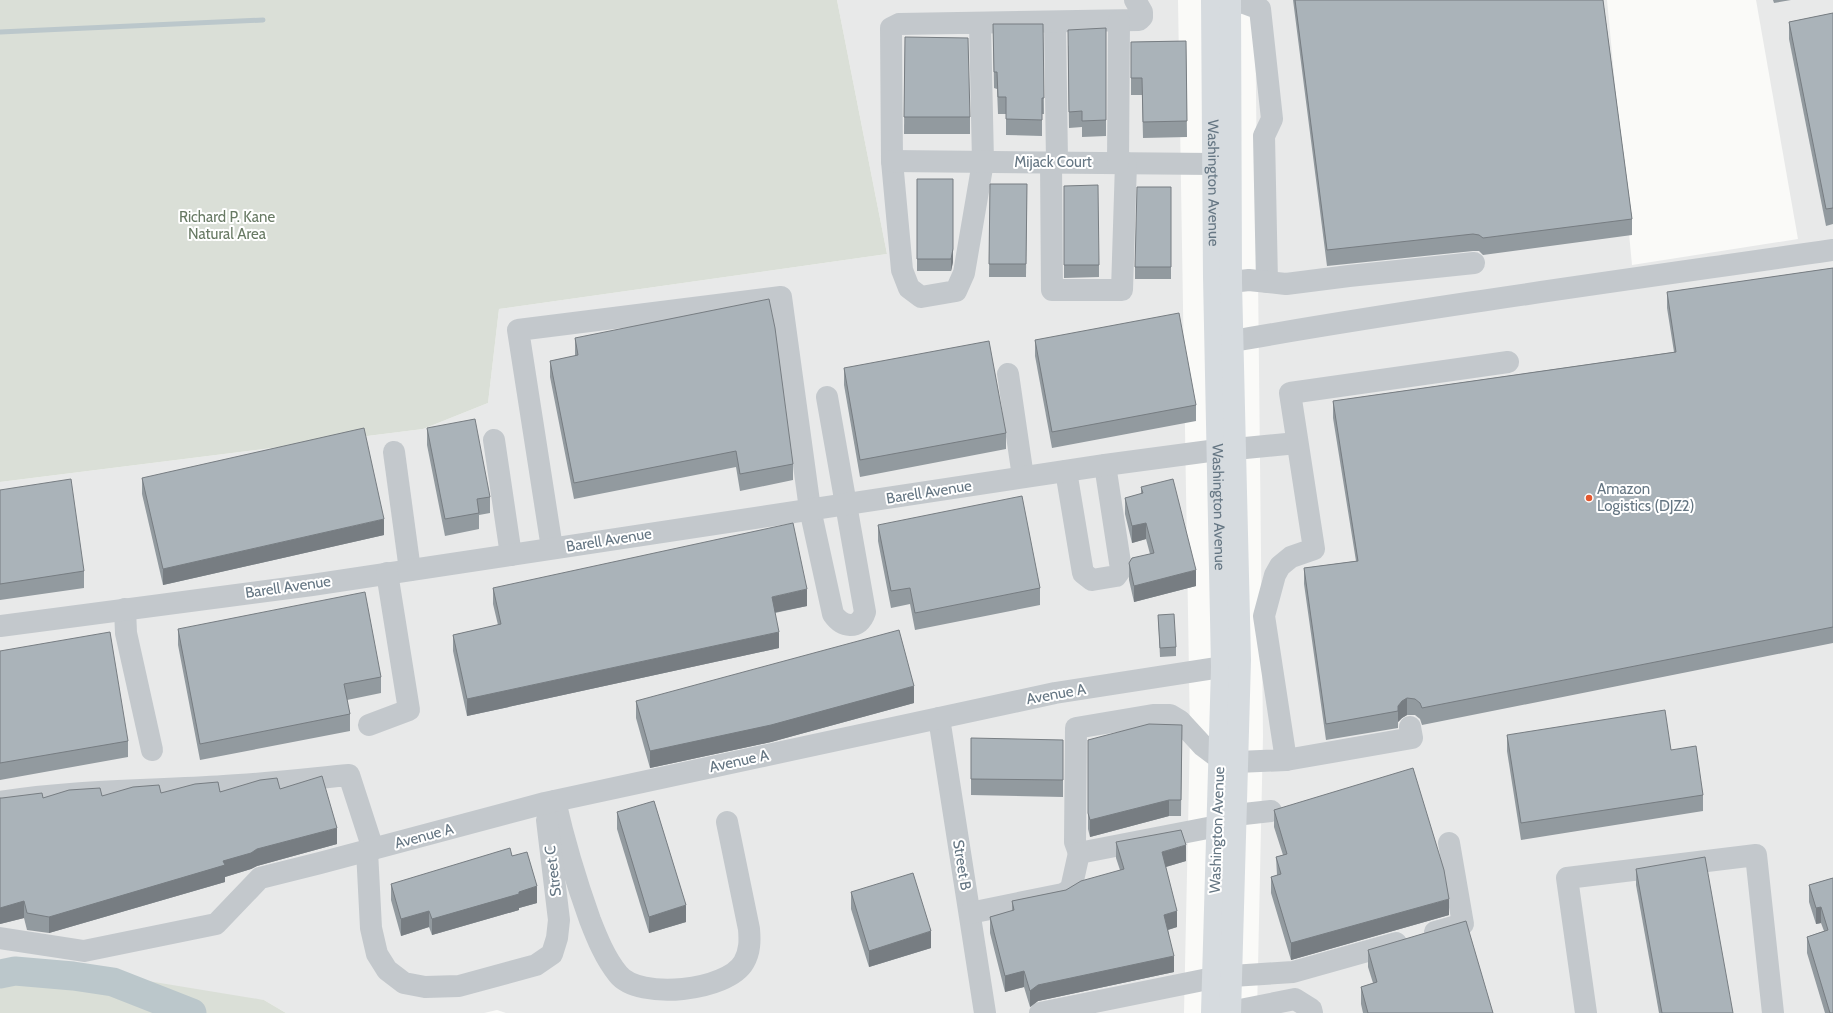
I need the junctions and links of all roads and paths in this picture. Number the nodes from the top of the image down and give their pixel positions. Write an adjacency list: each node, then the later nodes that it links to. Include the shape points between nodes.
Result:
1 (1135, 0): 3 (street, via 1142,17 1138,20)
2 (1224, 1): 10 (main road, Washington Avenue); 13 (main road, Washington Avenue); 14 (street, via 1244,3 1260,9 1272,119 1264,136)
3 (1119, 20): 4 (street); 9 (street)
4 (1055, 22): 5 (street); 8 (street)
5 (980, 23): 6 (street, via 898,24 891,28); 7 (street)
6 (892, 161): 7 (street, Mijack Court); 7 (street, via 902,270 909,288 921,297 956,291 964,273)
7 (983, 162): 8 (street, Mijack Court)
8 (1054, 162): 9 (street, Mijack Court); 9 (street, via 1052,290 1122,290)
9 (1122, 163): 10 (street, Mijack Court)
10 (1214, 164): 21 (main road, Washington Avenue, via 1214,277)
11 (1833, 250): 15 (street, via 1465,303)
12 (1474, 264): 14 (street, via 1286,284)
13 (1231, 282): 14 (street); 15 (main road, Washington Avenue)
14 (1267, 282)
15 (1233, 341): 21 (main road, Washington Avenue)
16 (1508, 362): 20 (street, via 1290,393)
17 (1008, 374): 25 (street)
18 (827, 397): 26 (street)
19 (494, 440): 29 (street)
20 (1297, 443): 21 (street, Barell Avenue); 39 (street, via 1314,549 1291,557 1280,566 1275,575 1264,616)
21 (1226, 450): 23 (street, Barell Avenue); 34 (main road, Washington Avenue); 40 (main road, Washington Avenue, via 1240,660)
22 (394, 452): 30 (street)
23 (1105, 465): 24 (street, Barell Avenue); 24 (street, via 1121,569 1116,576 1092,580 1083,573)
24 (1066, 471): 25 (street, Barell Avenue)
25 (1023, 478): 26 (street, Barell Avenue)
26 (847, 504): 27 (street, Barell Avenue); 27 (street, via 865,612 858,623 850,625 838,621 833,614)
27 (810, 509): 28 (street, Barell Avenue); 28 (street, via 781,297 518,330)
28 (552, 548): 29 (street, Barell Avenue)
29 (511, 555): 30 (street, Barell Avenue)
30 (410, 570): 31 (street, Barell Avenue)
31 (387, 573): 32 (street, Barell Avenue); 36 (street, via 409,710)
32 (125, 609): 33 (street, Barell Avenue); 38 (street, via 126,633)
33 (0, 626)
34 (1222, 667): 35 (street, Avenue A, via 1055,693); 40 (main road, Washington Avenue)
35 (939, 718): 42 (street, Avenue A); 49 (street, Street B)
36 (369, 725)
37 (1410, 727): 39 (street, via 1412,738)
38 (152, 750)
39 (1285, 754): 40 (street)
40 (1228, 760): 44 (main road, Washington Avenue); 48 (street, via 1203,746 1180,721 1170,715 1153,715 1076,728 1075,842)
41 (0, 802): 47 (street, Street C, via 122,790 226,786 349,775)
42 (550, 802): 45 (street, via 590,919 608,959 618,975 632,984 651,990 674,990 718,982 732,975 744,962 750,946 749,929); 47 (street, Avenue A); 47 (street, Street C, via 559,920 552,954 536,965 459,986 425,987 404,984 387,970 377,954 372,928)
43 (1271, 811): 44 (street)
44 (1227, 821): 48 (street); 51 (main road, Washington Avenue)
45 (727, 822)
46 (1448, 843): 51 (street, via 1463,924 1293,972)
47 (370, 850): 50 (street, Avenue A, via 260,878 216,924 84,951)
48 (1078, 853): 49 (street, via 1071,889 1063,894)
49 (970, 913): 53 (street, Street B)
50 (0, 938)
51 (1222, 977): 52 (main road, Washington Avenue); 54 (street)
52 (1224, 1012): 55 (street, via 1295,999 1311,1009)
53 (985, 1013)
54 (1040, 1013)
55 (1312, 1013)
56 (1586, 1013): 57 (street, via 1567,878 1756,855)
57 (1773, 1013)

